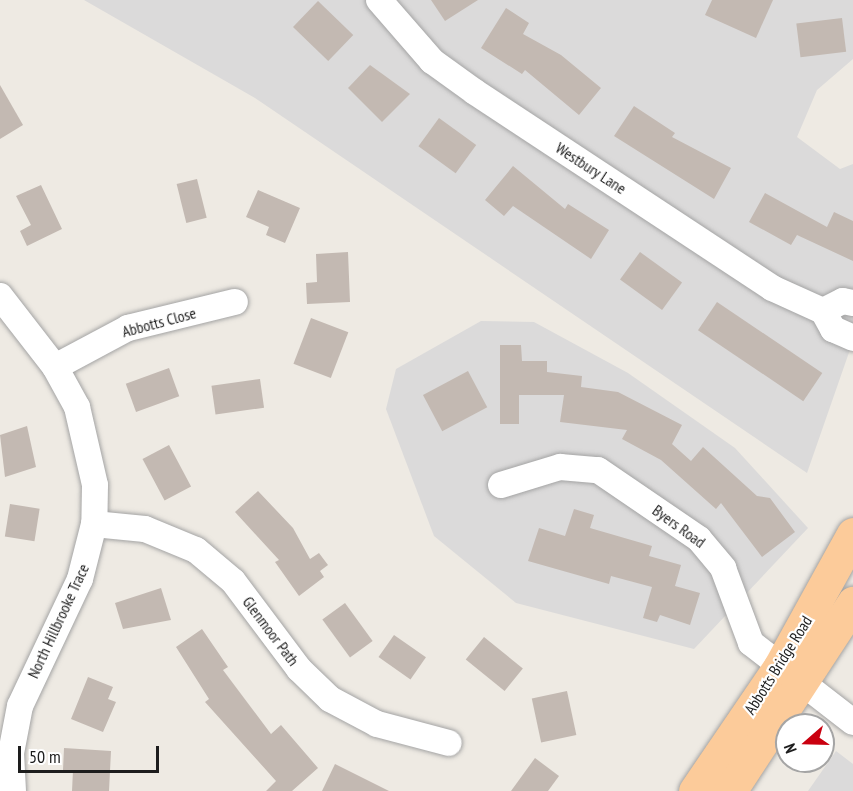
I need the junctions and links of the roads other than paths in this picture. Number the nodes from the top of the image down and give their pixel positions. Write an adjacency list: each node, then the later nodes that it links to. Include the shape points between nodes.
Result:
1 (379, 0): 5 (street, Westbury Lane, via 432,62 772,288)
2 (0, 296): 7 (street, North Hillbrooke Trace)
3 (235, 302): 7 (street, Abbotts Close, via 128,328)
4 (853, 303): 5 (street, via 843,301)
5 (823, 311): 6 (street, Westbury Lane, via 834,329)
6 (853, 338)
7 (55, 367): 9 (street, North Hillbrooke Trace, via 89,444)
8 (501, 485): 12 (street, Byers Road, via 560,467 598,470 715,554 751,643)
9 (94, 524): 14 (street, Glenmoor Path, via 146,529 196,550 233,581 299,669 330,699 377,724); 15 (street, North Hillbrooke Trace, via 80,579 20,706 11,753)
10 (853, 534): 12 (main road, Abbotts Bridge Road)
11 (853, 603): 12 (main road, Abbotts Bridge Road)
12 (790, 676): 13 (street, Byers Road); 16 (main road, Abbotts Bridge Road); 17 (main road, Abbotts Bridge Road)
13 (853, 722)
14 (449, 743)
15 (13, 791)
16 (695, 791)
17 (730, 791)

